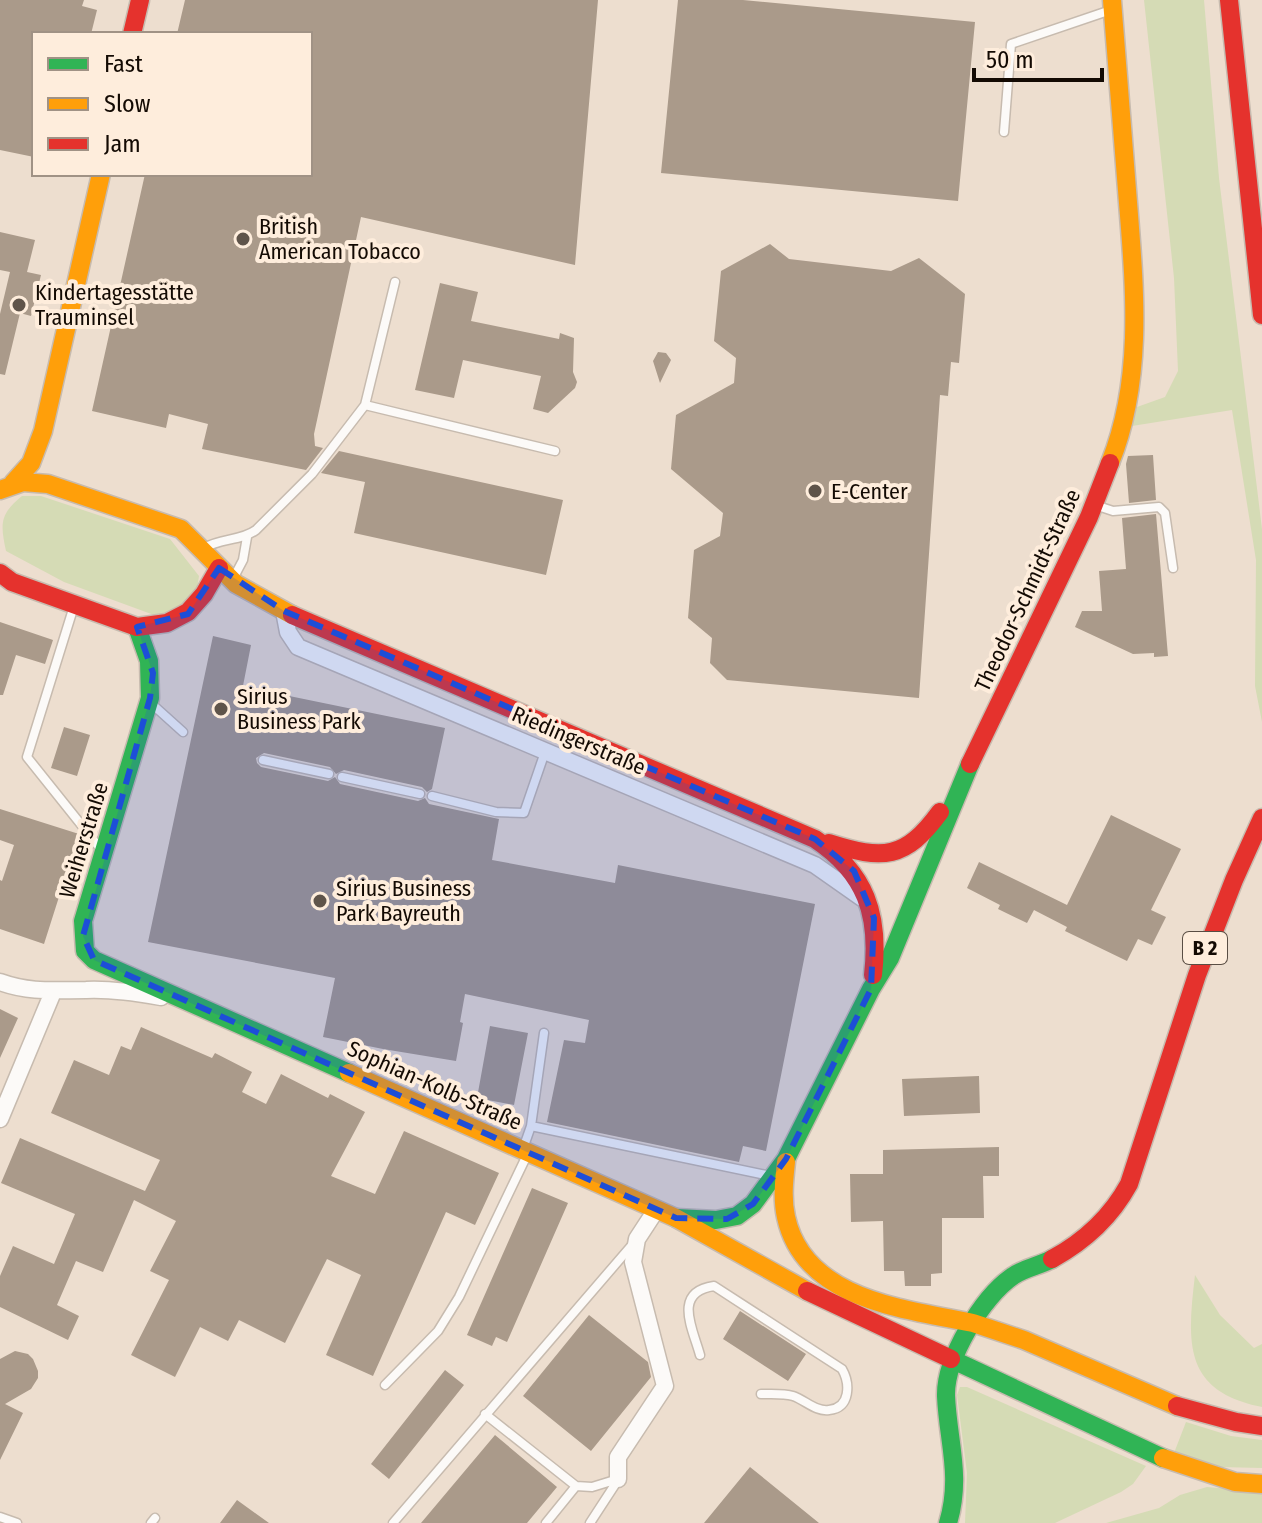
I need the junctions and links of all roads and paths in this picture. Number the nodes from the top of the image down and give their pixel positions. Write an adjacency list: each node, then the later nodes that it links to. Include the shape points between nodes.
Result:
1 (140, 0): 4 (main road)
2 (1229, 0): 8 (main road)
3 (1112, 4): 5 (lane, via 1011,44); 14 (main road, Theodor-Schmidt-Straße, via 1134,281 1134,350 1126,407)
4 (132, 32)
5 (1004, 132)
6 (101, 176): 10 (main road)
7 (395, 282): 9 (lane)
8 (1262, 315)
9 (365, 405): 11 (lane); 15 (lane, via 312,474)
10 (43, 431): 12 (main road); 13 (main road, via 52,467)
11 (555, 451)
12 (4, 482): 13 (main road, Riedingerstraße, via 39,482)
13 (78, 493): 16 (main road, Riedingerstraße, via 181,529)
14 (1095, 505): 17 (lane, via 1113,511 1159,507 1165,513); 28 (main road, Theodor-Schmidt-Straße)
15 (247, 537): 16 (lane, via 217,540); 19 (lane, via 243,560)
16 (203, 548): 19 (main road, Riedingerstraße)
17 (1173, 568)
18 (0, 573): 20 (main road)
19 (226, 575): 21 (main road, Riedingerstraße); 22 (main road, via 188,614 157,627)
20 (74, 605): 22 (main road); 34 (lane, via 27,757)
21 (284, 611): 25 (street, Riedingerstraße, via 298,647); 33 (main road, Riedingerstraße)
22 (137, 627): 23 (main road, Weiherstraße, via 153,673)
23 (149, 702): 24 (lane); 34 (main road, Weiherstraße)
24 (183, 732)
25 (545, 752): 31 (lane, via 524,813 496,812); 35 (street, Riedingerstraße, via 815,865)
26 (263, 760): 27 (lane)
27 (329, 774)
28 (964, 775): 33 (main road, via 928,830 901,851 867,855); 37 (main road, Theodor-Schmidt-Straße, via 890,958)
29 (342, 777): 30 (lane)
30 (420, 794)
31 (432, 796)
32 (1262, 818): 49 (main road, B 2, via 1209,939 1134,1172 1113,1209 1074,1245 1010,1278)
33 (815, 839): 35 (main road, Riedingerstraße, via 840,854)
34 (104, 853): 39 (main road, Weiherstraße, via 83,921 85,951 94,960)
35 (871, 906): 37 (main road, Riedingerstraße, via 877,957)
36 (0, 982): 38 (street)
37 (871, 989): 44 (main road, Theodor-Schmidt-Straße)
38 (53, 992): 39 (street, via 133,992); 41 (street)
39 (194, 1003): 43 (main road, Sophian-Kolb-Straße)
40 (544, 1033): 42 (lane)
41 (0, 1119)
42 (531, 1126): 43 (lane); 45 (lane)
43 (526, 1152): 46 (main road, Sophian-Kolb-Straße); 52 (lane, via 459,1297 419,1352)
44 (786, 1159): 45 (main road, Theodor-Schmidt-Straße); 49 (main road, via 786,1222 805,1259 825,1277 874,1302)
45 (774, 1177): 47 (main road, Theodor-Schmidt-Straße, via 737,1216)
46 (656, 1210): 47 (main road, Sophian-Kolb-Straße); 48 (street)
47 (676, 1218): 51 (main road, via 795,1285)
48 (637, 1239): 54 (lane); 56 (street, via 633,1262 665,1386 618,1457)
49 (973, 1323): 51 (main road, B 2); 55 (main road, via 1177,1406)
50 (700, 1355): 53 (lane, via 689,1303 696,1293 714,1286 838,1367 848,1385 844,1400 830,1410 793,1396)
51 (951, 1359): 57 (main road, via 1163,1458 1235,1482); 64 (main road, B 2, via 946,1399 956,1483)
52 (385, 1385)
53 (761, 1394)
54 (485, 1414): 58 (lane); 61 (lane)
55 (1262, 1426)
56 (618, 1479): 58 (lane); 63 (lane)
57 (1262, 1484)
58 (576, 1486): 62 (lane)
59 (0, 1517): 60 (lane)
60 (17, 1523)
61 (393, 1523)
62 (546, 1523)
63 (590, 1523)
64 (948, 1523)

